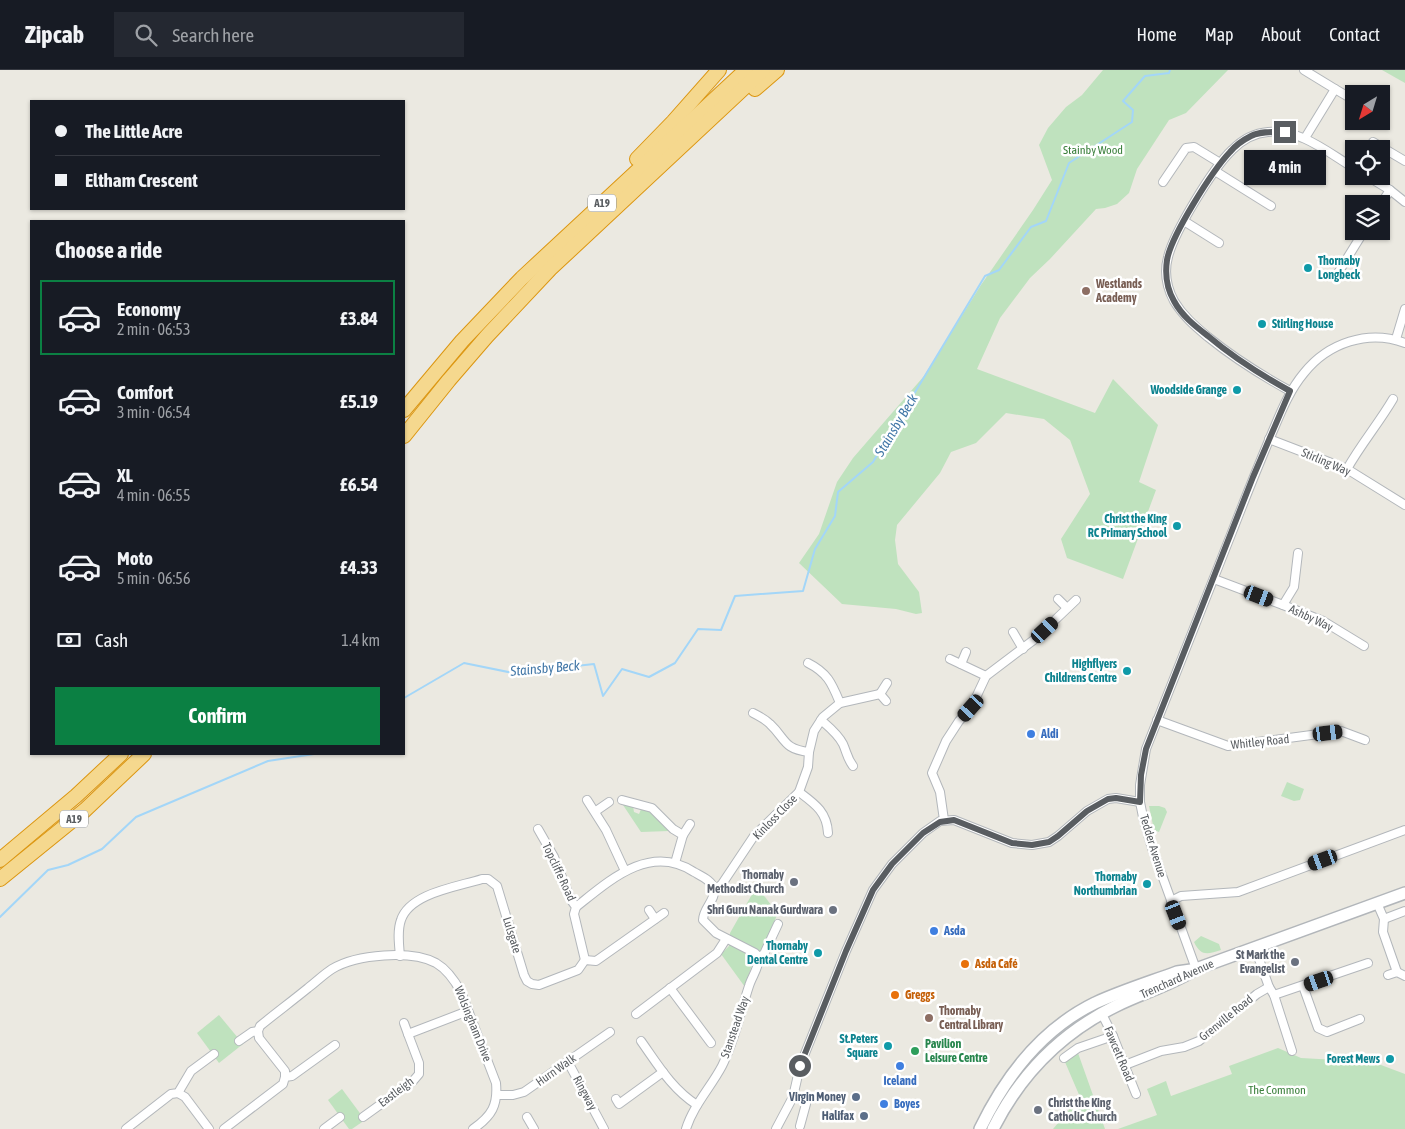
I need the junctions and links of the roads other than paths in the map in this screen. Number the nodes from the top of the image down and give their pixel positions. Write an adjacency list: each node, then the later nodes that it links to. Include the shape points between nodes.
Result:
1 (719, 70): 28 (highway, via 635,161 524,266 495,297)
2 (763, 70): 6 (highway, A19)
3 (767, 70): 6 (highway)
4 (777, 70): 25 (highway)
5 (1304, 70): 7 (street)
6 (747, 76): 25 (highway, A19); 28 (highway, A19, via 522,278)
7 (1335, 89): 8 (street); 9 (street)
8 (1345, 94)
9 (1305, 138): 12 (street); 13 (street, via 1285,132 1252,136 1230,151)
10 (1390, 152): 11 (street)
11 (1405, 161)
12 (1345, 162)
13 (1220, 163): 14 (street); 15 (street, via 1194,147 1186,148)
14 (1215, 171): 20 (street); 21 (street)
15 (1162, 182)
16 (1382, 185): 17 (street)
17 (1390, 190): 18 (street); 19 (street)
18 (1387, 195)
19 (1405, 202)
20 (1271, 206)
21 (1184, 221): 23 (street); 30 (street, via 1167,259 1166,277 1173,300 1185,317 1230,354)
22 (1359, 240): 24 (street)
23 (1219, 243)
24 (1338, 274)
25 (518, 305): 33 (highway, A19, via 487,336)
26 (1405, 309): 27 (street)
27 (1396, 339): 29 (street); 30 (street, Tedder Avenue, via 1361,338 1343,343 1323,354)
28 (462, 341): 32 (highway, A19)
29 (1405, 343)
30 (1290, 391): 34 (street, Tedder Avenue)
31 (1393, 399): 35 (street)
32 (405, 409)
33 (405, 435)
34 (1269, 439): 35 (street, Stirling Way); 38 (street, Tedder Avenue)
35 (1347, 468): 36 (street, Stirling Way)
36 (1405, 506)
37 (1298, 553): 41 (street, via 1294,587)
38 (1214, 578): 41 (street, Ashby Way); 58 (street, Tedder Avenue)
39 (1058, 599): 42 (street)
40 (1076, 600): 42 (street)
41 (1283, 605): 44 (street, Ashby Way, via 1323,621)
42 (1067, 608): 45 (street)
43 (1013, 632): 45 (street)
44 (1364, 646)
45 (1023, 649): 50 (street)
46 (966, 652): 49 (street)
47 (950, 659): 49 (street)
48 (808, 664): 54 (street, via 820,669 831,682)
49 (961, 664): 50 (street)
50 (986, 676): 75 (street, via 971,708 946,741 932,773 940,792)
51 (887, 683): 52 (street)
52 (880, 694): 53 (street); 54 (street, Kinloss Close)
53 (886, 701)
54 (840, 704): 57 (street, Kinloss Close)
55 (753, 713): 56 (street)
56 (765, 720): 59 (street); 61 (street, via 784,742 796,750)
57 (821, 720): 61 (street, Kinloss Close); 64 (street, via 836,733)
58 (1157, 720): 60 (street, Whitley Road, via 1228,746 1341,731); 71 (street, Tedder Avenue, via 1146,749)
59 (759, 727)
60 (1365, 740)
61 (808, 752): 67 (street, Kinloss Close, via 808,767)
62 (120, 755): 81 (highway, A19)
63 (143, 755): 84 (highway, A19, via 86,810)
64 (846, 758): 65 (street); 66 (street)
65 (838, 762)
66 (853, 766)
67 (799, 792): 79 (street, Kinloss Close, via 832,821); 85 (street, Kinloss Close, via 754,836)
68 (588, 800): 73 (street)
69 (622, 800): 72 (street)
70 (609, 802): 73 (street)
71 (1140, 802): 75 (street, via 1108,799 1087,811 1053,839 1032,845 1012,843 963,823); 87 (street, Tedder Avenue)
72 (638, 803): 74 (street); 80 (street, via 652,808)
73 (596, 811): 83 (street)
74 (635, 812)
75 (944, 820): 134 (street, via 923,833 873,890 802,1062)
76 (690, 824): 80 (street)
77 (538, 829): 89 (street, Topcliffe Road, via 539,839 554,857)
78 (1405, 830): 87 (street, via 1238,892 1181,896)
79 (828, 833)
80 (683, 835): 82 (street)
81 (0, 860)
82 (675, 863): 83 (street, Topcliffe Road, via 656,861 638,864); 85 (street, Topcliffe Road, via 687,867 712,884)
83 (625, 871): 89 (street, Topcliffe Road)
84 (0, 880)
85 (715, 890): 96 (street, via 703,920)
86 (1405, 893): 88 (street, Trenchard Avenue)
87 (1171, 901): 102 (street, Tedder Avenue)
88 (1377, 904): 94 (street); 97 (street, Trenchard Avenue)
89 (576, 907): 100 (street, Topcliffe Road, via 574,914)
90 (649, 910): 93 (street)
91 (1405, 911): 94 (street)
92 (664, 913): 93 (street, Lulsgate)
93 (655, 919): 100 (street, Lulsgate, via 596,961)
94 (1384, 919): 103 (street, via 1383,932)
95 (778, 924): 99 (street, Stanstead Way)
96 (726, 939): 99 (street); 108 (street, via 717,953)
97 (1255, 948): 102 (street, Trenchard Avenue); 107 (street)
98 (400, 956): 100 (street, Lulsgate, via 401,920 408,908 428,896 482,879 497,886 527,980 532,984 539,985 578,970); 111 (street, Wolsingham Drive, via 416,957 443,968 453,978); 116 (street, Wolsingham Drive, via 364,958 332,969 260,1026)
99 (759, 958): 136 (street, Stanstead Way, via 723,1065)
100 (585, 960)
101 (1368, 963): 106 (street)
102 (1196, 970): 109 (street, Trenchard Avenue, via 1180,979)
103 (1397, 972): 104 (street); 105 (street)
104 (1388, 975)
105 (1405, 976)
106 (1303, 986): 110 (street); 114 (street, via 1318,1028 1327,1032)
107 (1269, 987): 110 (street); 128 (street, Grenville Road, via 1199,1042 1161,1050)
108 (670, 988): 112 (street); 122 (street)
109 (1147, 988): 113 (street, Trenchard Avenue); 151 (street, via 1110,997 1079,1012 1053,1030 1020,1063 995,1100)
110 (1274, 996): 124 (street)
111 (468, 1011): 118 (street); 133 (street, Wolsingham Drive, via 496,1083)
112 (636, 1014)
113 (1102, 1014): 119 (street, Fawcett Road); 152 (street, Trenchard Avenue, via 1069,1034 1032,1069 1015,1090)
114 (1360, 1019)
115 (404, 1022): 118 (street, Eastleigh)
116 (258, 1032): 120 (street, Wolsingham Drive, via 252,1032); 130 (street, via 259,1038 285,1071)
117 (610, 1032): 127 (street, Hurn Walk)
118 (408, 1034): 138 (street, Eastleigh, via 419,1063 419,1074)
119 (1113, 1036): 126 (street, via 1078,1048); 128 (street, Fawcett Road)
120 (239, 1041)
121 (641, 1041): 129 (street)
122 (711, 1043)
123 (335, 1045): 130 (street, via 292,1076)
124 (1292, 1051)
125 (214, 1054): 131 (street, via 191,1071)
126 (1064, 1058)
127 (568, 1062): 133 (street, Hurn Walk, via 524,1092); 141 (street, Ringway)
128 (1125, 1065): 132 (street, Fawcett Road)
129 (663, 1072): 135 (street, via 619,1104); 136 (street, via 682,1096)
130 (285, 1077): 144 (street, via 283,1084)
131 (178, 1093): 142 (street, via 171,1094); 143 (street)
132 (1136, 1094)
133 (497, 1095): 146 (street, via 490,1115)
134 (793, 1097): 140 (street, via 806,1104); 150 (street)
135 (616, 1099)
136 (697, 1105): 149 (street, Stanstead Way)
137 (340, 1117): 145 (street)
138 (363, 1117)
139 (527, 1117): 147 (street)
140 (800, 1126)
141 (602, 1127): 148 (street, Ringway)
142 (126, 1129)
143 (209, 1129)
144 (224, 1129)
145 (324, 1129)
146 (473, 1129)
147 (534, 1129)
148 (593, 1129)
149 (686, 1129)
150 (776, 1129)
151 (981, 1129)
152 (993, 1129)

